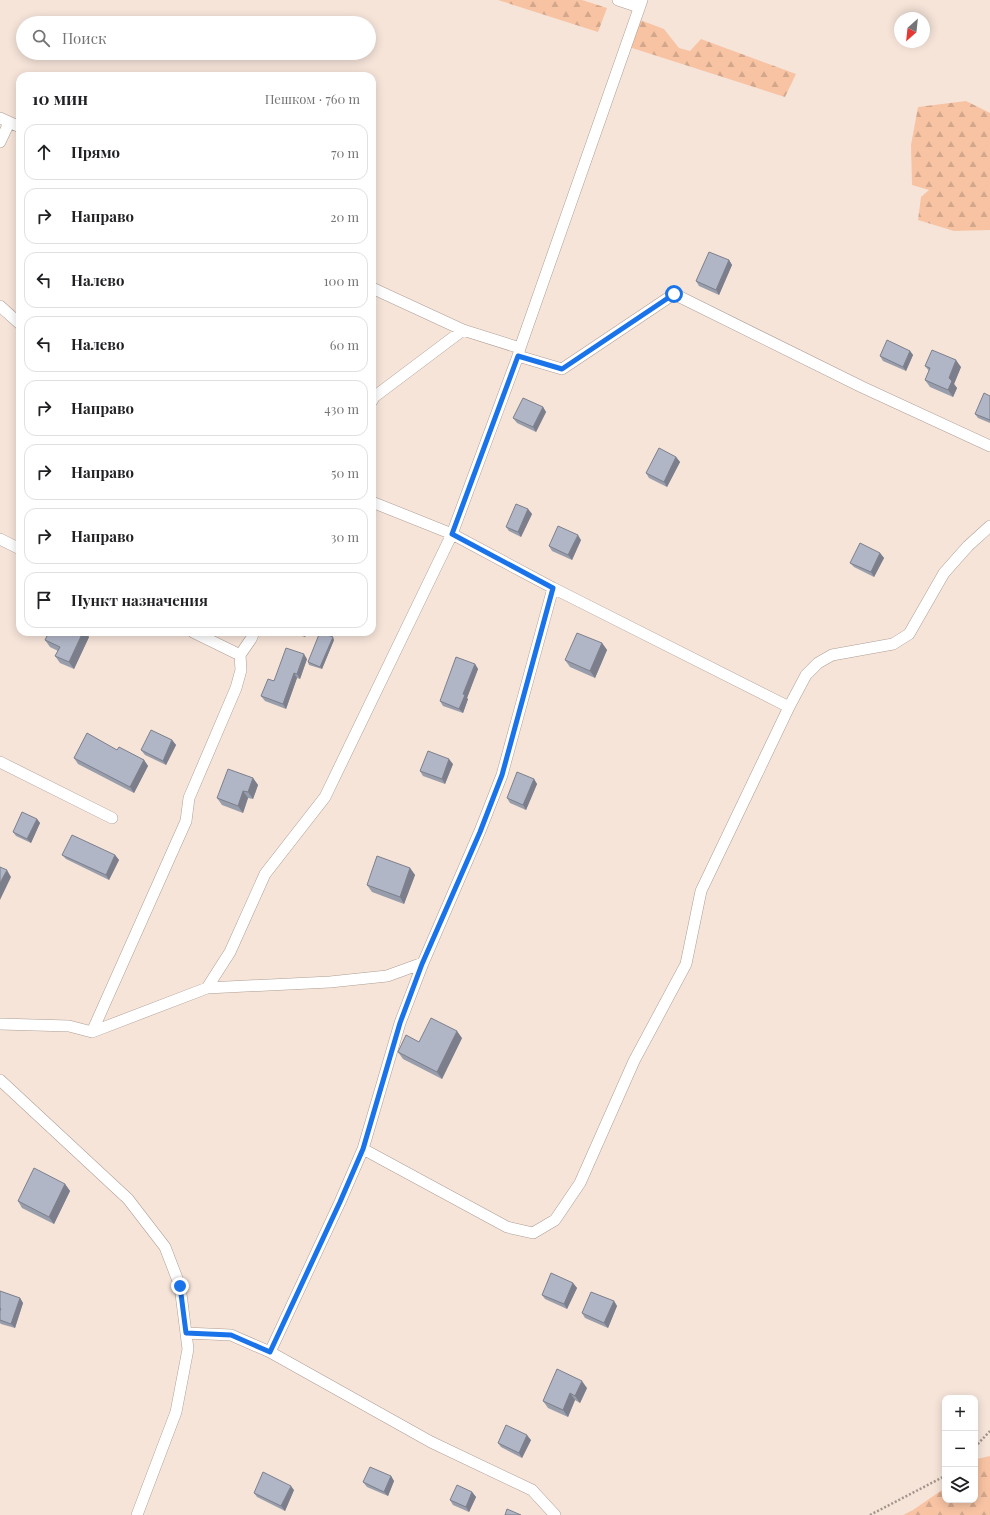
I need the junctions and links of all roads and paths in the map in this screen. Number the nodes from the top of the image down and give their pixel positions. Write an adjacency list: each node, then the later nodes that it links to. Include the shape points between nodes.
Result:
1 (618, 0): 2 (street)
2 (640, 3): 10 (street)
3 (5, 120): 4 (street); 5 (street)
4 (16, 125)
5 (0, 142)
6 (376, 290): 9 (street)
7 (0, 306): 8 (street)
8 (16, 320)
9 (463, 330): 10 (street); 11 (street)
10 (519, 352): 12 (street, via 562,369 674,294 862,387); 15 (street)
11 (376, 395)
12 (990, 446)
13 (376, 504): 15 (street)
14 (990, 526): 22 (street, via 944,573 909,634 893,644 832,655 818,663 806,676)
15 (452, 534): 18 (street); 26 (street, via 325,797 265,874 230,952)
16 (0, 539): 17 (street)
17 (16, 547)
18 (553, 588): 22 (street); 25 (street, via 502,775)
19 (201, 636): 21 (street)
20 (252, 636): 21 (street)
21 (240, 655): 28 (street, via 241,670 236,688 189,798 186,821)
22 (789, 707): 30 (street, via 701,891 686,964 634,1061 580,1183 555,1220 533,1233 507,1227)
23 (0, 762): 24 (street)
24 (112, 818)
25 (422, 964): 26 (street, via 387,976 330,982); 30 (street, via 400,1023)
26 (207, 988): 28 (street)
27 (0, 1024): 28 (street, via 69,1026)
28 (92, 1032)
29 (0, 1080): 31 (street, via 128,1199 165,1247 180,1286)
30 (363, 1149): 32 (street)
31 (186, 1333): 32 (street, via 231,1335); 36 (street, via 188,1349 176,1412)
32 (270, 1352): 37 (street, via 431,1442 532,1490)
33 (990, 1431): 34 (path)
34 (978, 1444)
35 (942, 1478): 38 (path)
36 (137, 1515)
37 (555, 1515)
38 (870, 1515)

